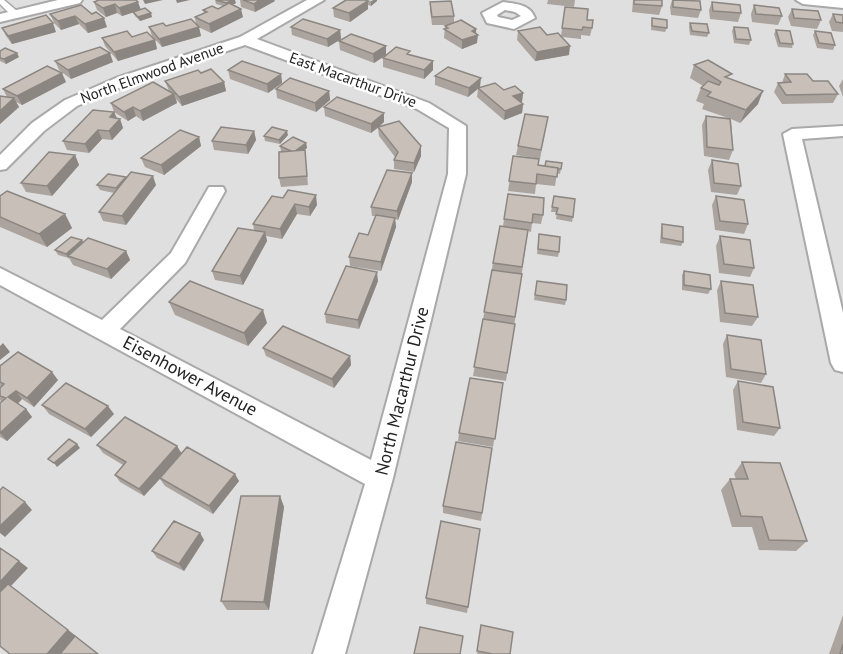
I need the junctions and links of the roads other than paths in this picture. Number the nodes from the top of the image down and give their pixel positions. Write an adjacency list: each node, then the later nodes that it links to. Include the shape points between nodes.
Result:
1 (0, 0): 6 (lane)
2 (75, 0): 6 (street)
3 (317, 0): 8 (street, North Elmwood Avenue)
4 (802, 0): 5 (street)
5 (843, 4)
6 (15, 14): 7 (street)
7 (0, 18)
8 (245, 40): 9 (street, East Macarthur Drive, via 423,105); 11 (street, North Elmwood Avenue, via 122,81 70,103)
9 (458, 126): 16 (street, North Macarthur Drive, via 458,174)
10 (843, 131): 15 (street, via 792,134)
11 (0, 165)
12 (216, 191): 14 (street, via 178,258)
13 (0, 276): 14 (street, Eisenhower Avenue)
14 (105, 331): 16 (street, Eisenhower Avenue)
15 (843, 363)
16 (380, 478): 17 (street, North Macarthur Drive)
17 (329, 654)

